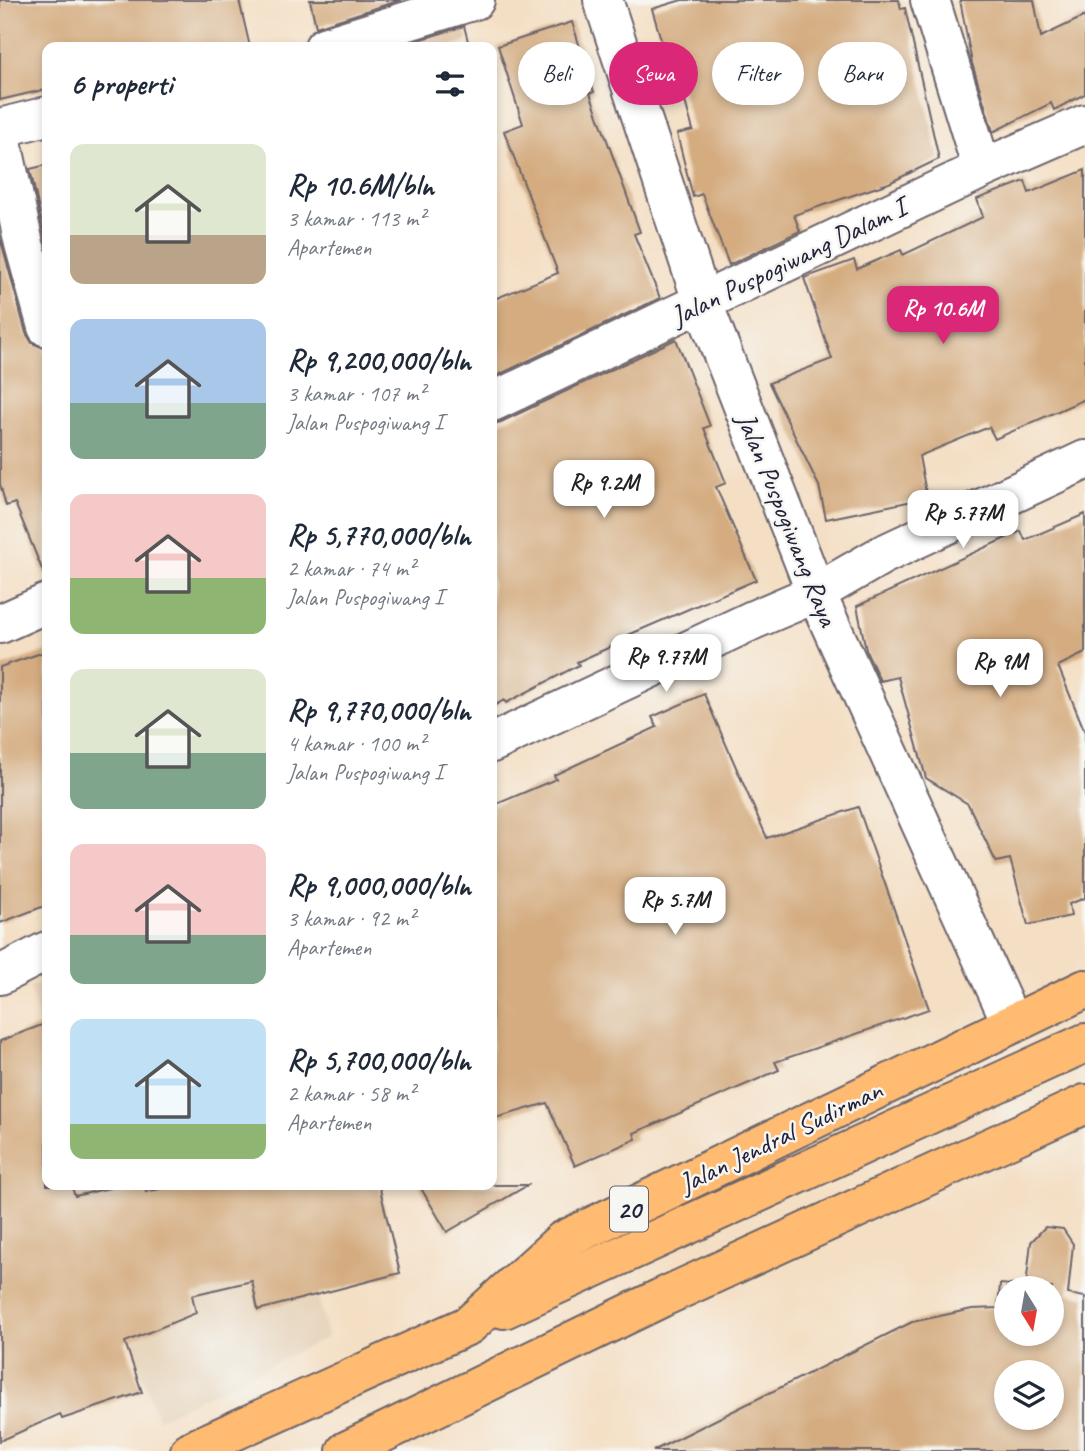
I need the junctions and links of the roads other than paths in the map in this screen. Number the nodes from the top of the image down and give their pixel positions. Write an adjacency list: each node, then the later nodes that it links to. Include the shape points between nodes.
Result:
1 (475, 0): 4 (street)
2 (603, 0): 10 (street, Jalan Puspogiwang Raya)
3 (930, 0): 9 (street)
4 (340, 42)
5 (42, 117): 7 (street)
6 (1085, 124): 9 (street, Jalan Puspogiwang Dalam I)
7 (0, 128)
8 (0, 133): 11 (street)
9 (982, 169): 10 (street, Jalan Puspogiwang Dalam I)
10 (702, 302): 12 (street, Jalan Puspogiwang Dalam I); 14 (street, Jalan Puspogiwang Raya)
11 (42, 309)
12 (497, 400)
13 (1085, 460): 14 (street, via 882,555)
14 (816, 593): 17 (street); 21 (street, Jalan Puspogiwang Raya)
15 (42, 605): 16 (street)
16 (0, 624)
17 (497, 741)
18 (42, 953): 19 (street)
19 (1, 973)
20 (1085, 989): 21 (highway, Jalan Jendral Sudirman / 20)
21 (1013, 1024): 24 (highway, Jalan Jendral Sudirman / 20, via 562,1241)
22 (1085, 1043): 24 (highway, 20)
23 (1085, 1104): 26 (highway, via 661,1298)
24 (469, 1325): 25 (highway, Jalan Jendral Sudirman / 20)
25 (190, 1451)
26 (346, 1451)

